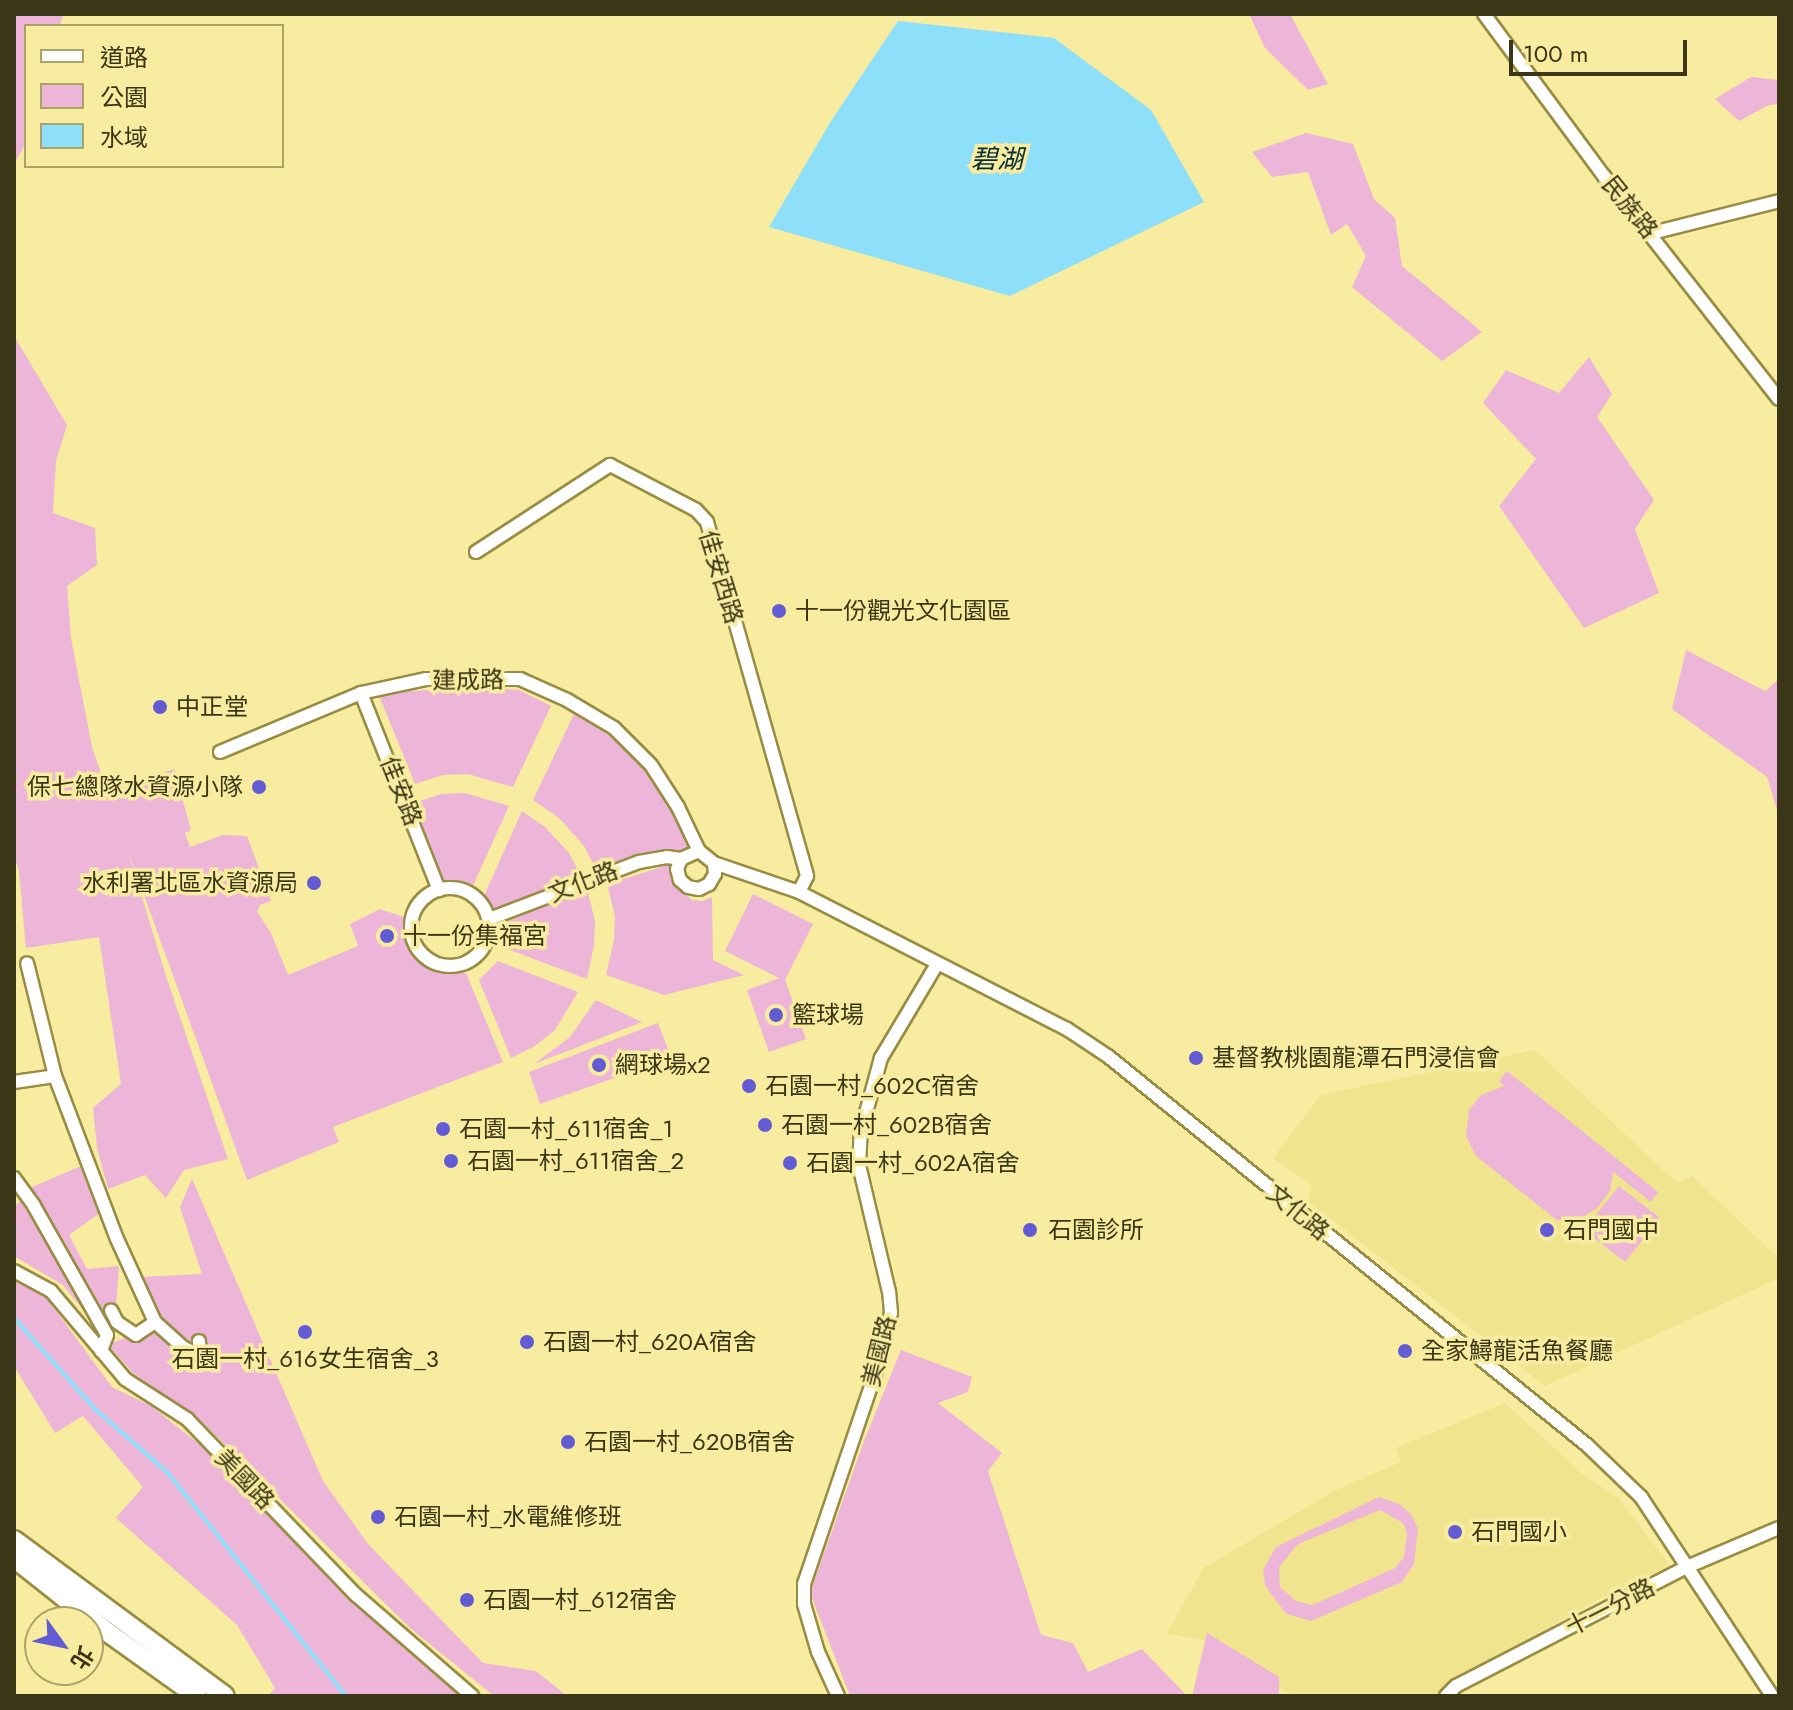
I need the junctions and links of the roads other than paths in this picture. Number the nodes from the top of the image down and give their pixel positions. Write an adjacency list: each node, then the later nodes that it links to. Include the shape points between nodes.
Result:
1 (1484, 14): 3 (street, 民族路)
2 (1779, 201): 3 (street)
3 (1652, 233): 4 (street, 民族路)
4 (1779, 399)
5 (476, 552): 12 (street, 佳安西路, via 610,465 696,510 707,522 803,861 807,876)
6 (361, 693): 7 (street, 建成路); 8 (street, 建成路, via 426,679 478,677 520,679 567,700 614,728 651,765); 11 (street, 佳安路)
7 (220, 752)
8 (699, 851): 9 (street, 文化路); 10 (street, 文化路)
9 (681, 859): 10 (street, via 680,880 699,889 715,874); 13 (street, 文化路, via 639,862)
10 (714, 863): 12 (street, 文化路)
11 (439, 890): 13 (street, via 470,893); 13 (street, via 421,901 411,929 417,949 432,962 452,967 476,957 489,936)
12 (799, 892): 15 (street, 文化路)
13 (489, 919)
14 (27, 963): 16 (street)
15 (937, 964): 26 (street, 文化路, via 1067,1029 1109,1057 1588,1446 1641,1497); 30 (street, 美國路, via 881,1058 861,1131 859,1165 891,1313 804,1584 804,1604 818,1652)
16 (55, 1076): 17 (street); 21 (street)
17 (14, 1082)
18 (14, 1178): 23 (street, via 107,1335)
19 (14, 1271): 23 (street, 美國路, via 51,1291)
20 (111, 1310): 21 (street, via 117,1322 136,1335)
21 (155, 1322): 22 (street, via 201,1356)
22 (199, 1341)
23 (101, 1351): 29 (street, 美國路, via 125,1379 187,1419 356,1595)
24 (1779, 1528): 26 (street, 十一分路)
25 (16, 1550): 27 (main road, via 110,1634); 28 (main road)
26 (1687, 1567): 31 (street, 十一分路, via 1456,1686); 32 (street, 文化路)
27 (197, 1696)
28 (225, 1696)
29 (472, 1696)
30 (838, 1696)
31 (1446, 1696)
32 (1772, 1696)

